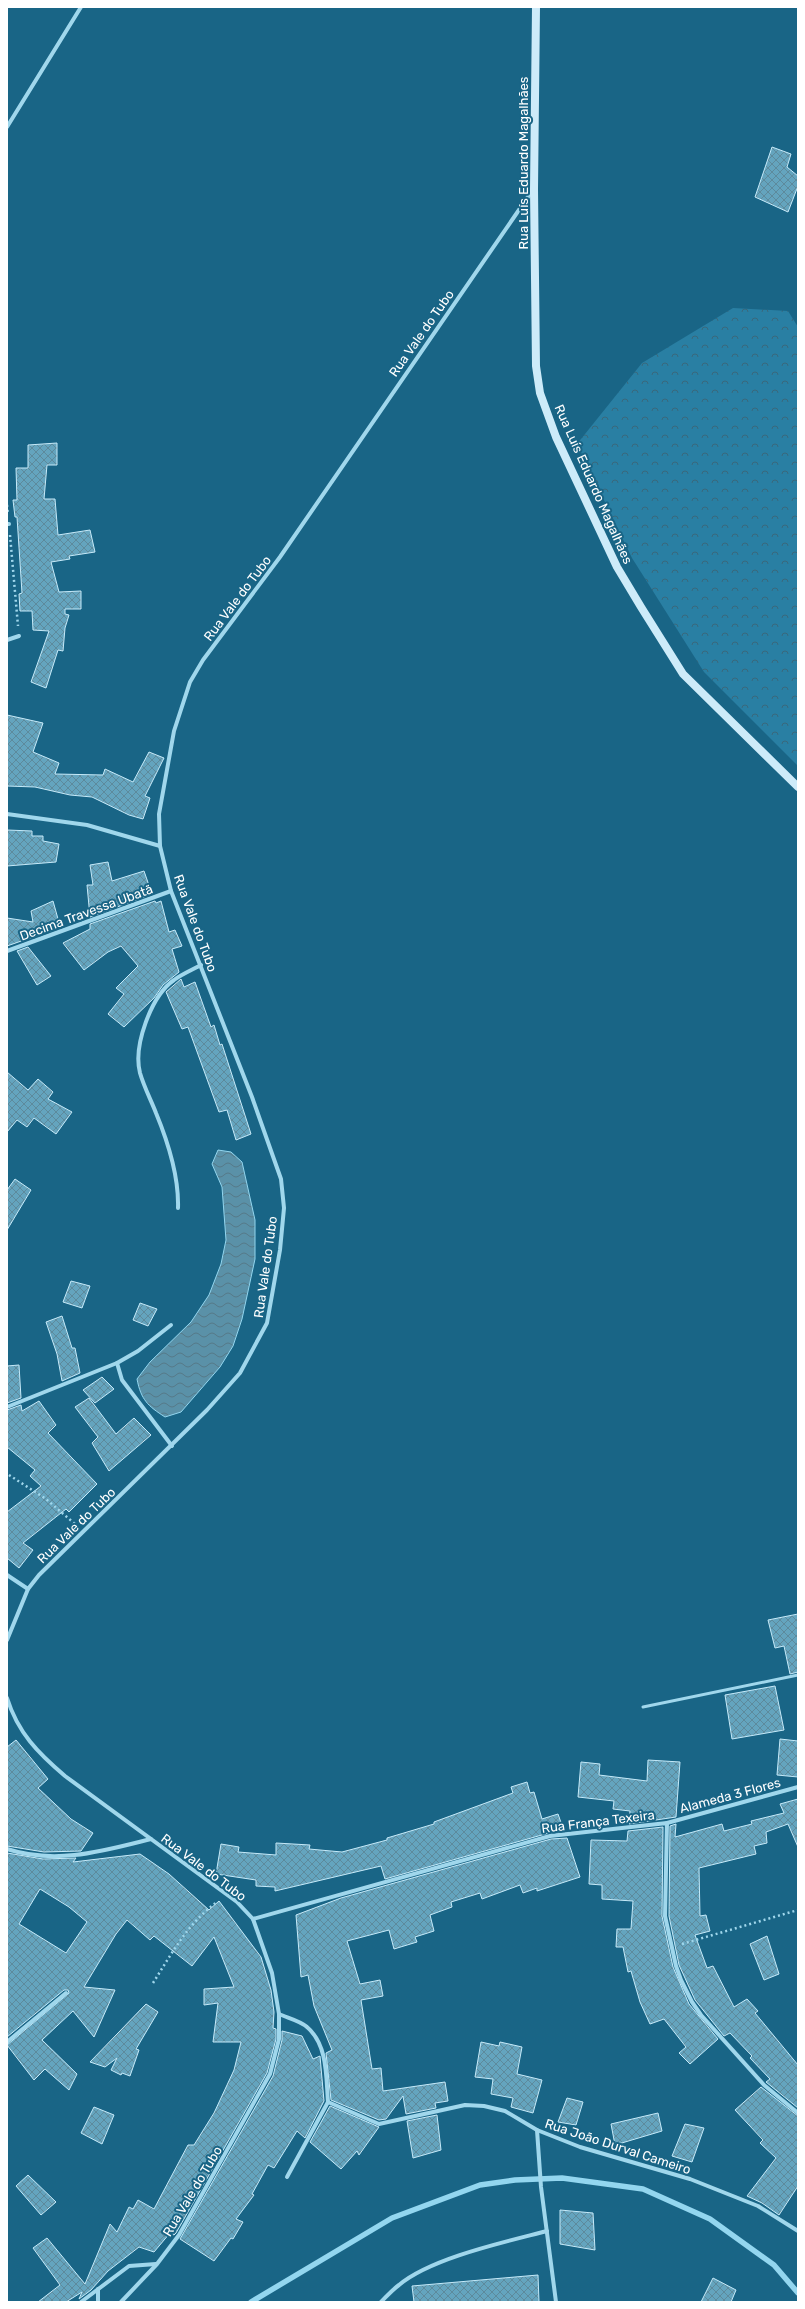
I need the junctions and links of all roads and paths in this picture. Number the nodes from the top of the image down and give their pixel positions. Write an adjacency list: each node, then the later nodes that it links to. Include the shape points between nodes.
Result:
1 (81, 7): 3 (street)
2 (536, 7): 4 (main road, Rua Luís Eduardo Magalhães)
3 (7, 127)
4 (534, 189): 9 (main road, Rua Luís Eduardo Magalhães, via 536,366 540,393 556,437 617,567 683,674); 11 (street, Rua Vale do Tubo, via 280,557 203,660 190,682 173,738 159,814)
5 (7, 505): 6 (path)
6 (8, 524): 7 (path)
7 (18, 636): 8 (street)
8 (7, 640)
9 (798, 787)
10 (7, 814): 11 (street, via 87,825)
11 (160, 846): 12 (street, Rua Vale do Tubo)
12 (171, 891): 13 (street, Decima Travessa Ubatã); 14 (street, Rua Vale do Tubo)
13 (7, 951)
14 (201, 965): 15 (street, via 173,980 150,1009 138,1058 140,1073 158,1117 173,1167 178,1190); 19 (street, Rua Vale do Tubo, via 280,1179 284,1208 280,1250 266,1328 240,1372)
15 (178, 1208)
16 (171, 1325): 17 (street, via 138,1351)
17 (117, 1363): 18 (street); 19 (street, via 122,1380)
18 (7, 1407)
19 (172, 1446): 21 (street, Rua Vale do Tubo)
20 (9, 1476): 21 (path, via 46,1499)
21 (83, 1531): 23 (street, Rua Vale do Tubo, via 47,1565)
22 (7, 1575): 23 (street)
23 (28, 1588): 24 (street, Rua Vale do Tubo)
24 (7, 1640)
25 (798, 1676): 27 (lane)
26 (7, 1698): 30 (street, Rua Vale do Tubo, via 28,1741 38,1753)
27 (643, 1707)
28 (798, 1787): 29 (street, Alameda 3 Flores)
29 (667, 1823): 34 (street, Rua França Texeira, via 543,1837); 35 (street, Rua França Texeira, via 664,1892 665,1916)
30 (151, 1839): 31 (street, via 74,1857 55,1858); 32 (street, Rua Vale do Tubo)
31 (7, 1849)
32 (227, 1894): 34 (street, Rua Vale do Tubo); 36 (path, via 202,1913 184,1934)
33 (798, 1910): 35 (path)
34 (253, 1919): 38 (street, Rua Vale do Tubo, via 272,1973)
35 (672, 1947): 41 (street, Rua França Texeira, via 681,1980 701,2015 764,2085)
36 (153, 1982)
37 (66, 1993): 39 (street)
38 (280, 2014): 40 (street, via 306,2026 316,2037 324,2061); 46 (street, Rua Vale do Tubo, via 279,2039 267,2084 179,2235)
39 (7, 2042)
40 (328, 2102): 42 (street, Rua João Durval Cameiro, via 380,2124 465,2105 484,2106 506,2111); 43 (street)
41 (798, 2113)
42 (537, 2130): 44 (street); 45 (street, Rua João Durval Cameiro, via 580,2146 690,2179 758,2206)
43 (287, 2177)
44 (547, 2231): 51 (street, via 493,2245 427,2268 399,2284); 52 (street)
45 (798, 2231)
46 (157, 2264): 47 (street, via 129,2266); 50 (street, Rua Vale do Tubo)
47 (98, 2289): 48 (street); 49 (street)
48 (81, 2302)
49 (98, 2302)
50 (121, 2302)
51 (381, 2302)
52 (556, 2302)

